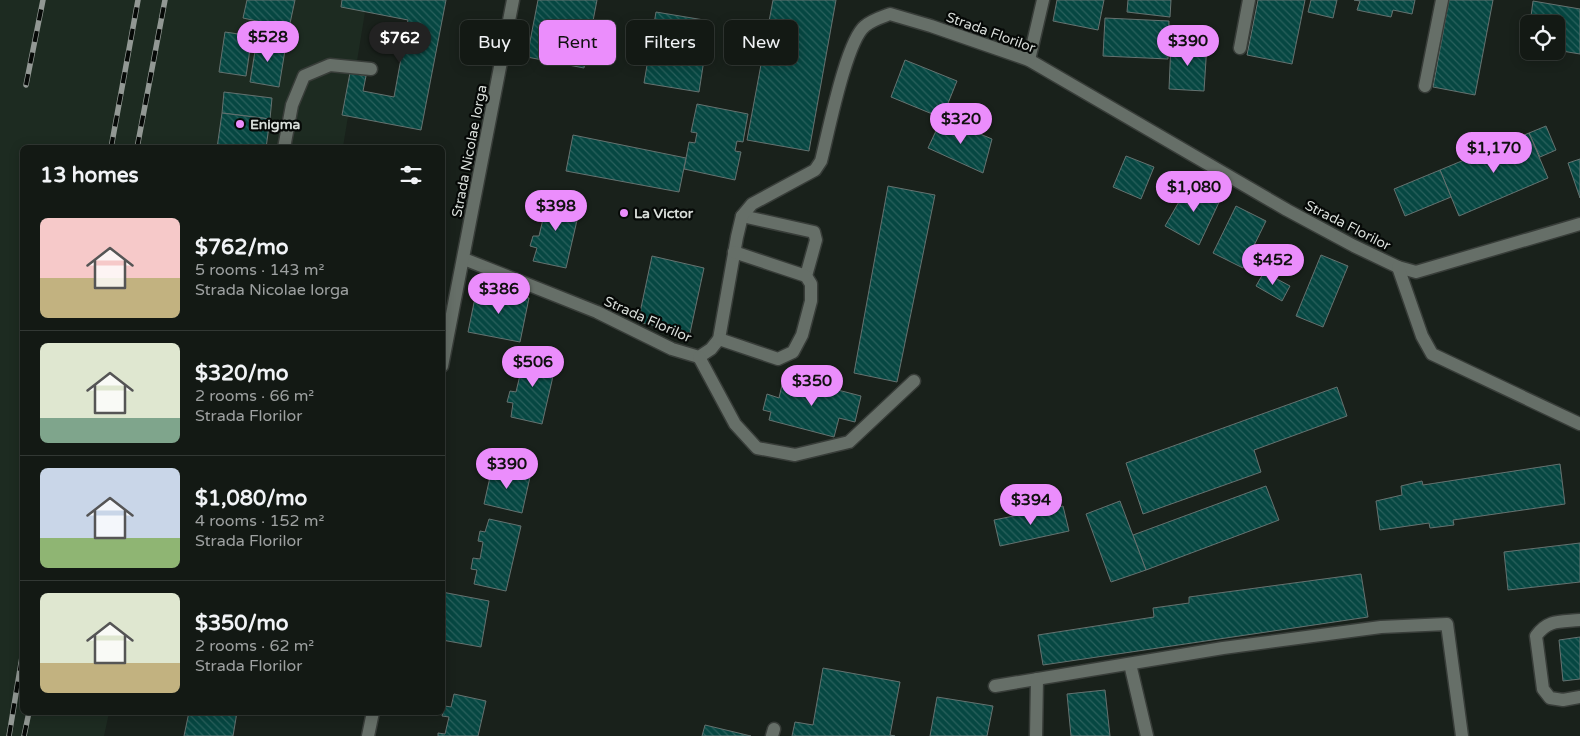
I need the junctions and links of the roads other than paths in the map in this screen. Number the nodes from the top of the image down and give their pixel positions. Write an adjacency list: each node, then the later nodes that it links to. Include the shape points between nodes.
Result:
1 (513, 0): 13 (street, Strada Nicolae Iorga)
2 (1042, 0): 6 (street)
3 (1249, 0): 5 (street)
4 (1442, 0): 8 (street)
5 (1240, 48)
6 (1030, 60): 10 (street, Strada Florilor, via 890,14 865,26 846,65 821,161 815,170 752,204); 14 (street, Strada Florilor, via 1287,210)
7 (371, 69): 9 (street, via 330,65 304,76 292,105)
8 (1425, 86)
9 (285, 145)
10 (742, 216): 12 (street); 15 (street, via 814,232 816,240)
11 (1580, 224): 14 (street, Strada Florilor, via 1416,272)
12 (734, 252): 15 (street); 18 (street)
13 (464, 259): 16 (street, Strada Nicolae Iorga); 19 (street, Strada Florilor, via 597,312 672,350)
14 (1398, 268): 21 (street, via 1422,336 1432,354)
15 (806, 276): 18 (street, via 811,284 811,301 802,335 793,352 778,359)
16 (447, 318): 17 (street, Strada Nicolae Iorga)
17 (445, 337)
18 (719, 339): 19 (street, Strada Florilor)
19 (699, 357): 20 (street, via 735,424 757,448 795,455 849,442)
20 (914, 381)
21 (1580, 424)
22 (1580, 620): 26 (street, via 1553,622 1542,627 1536,636 1543,689 1550,698)
23 (1130, 664): 24 (street); 30 (street); 31 (street, via 1381,627 1446,624)
24 (1037, 679): 25 (street); 29 (street)
25 (995, 686)
26 (1580, 697)
27 (372, 715): 28 (street)
28 (368, 736)
29 (1036, 736)
30 (1147, 736)
31 (1462, 736)

